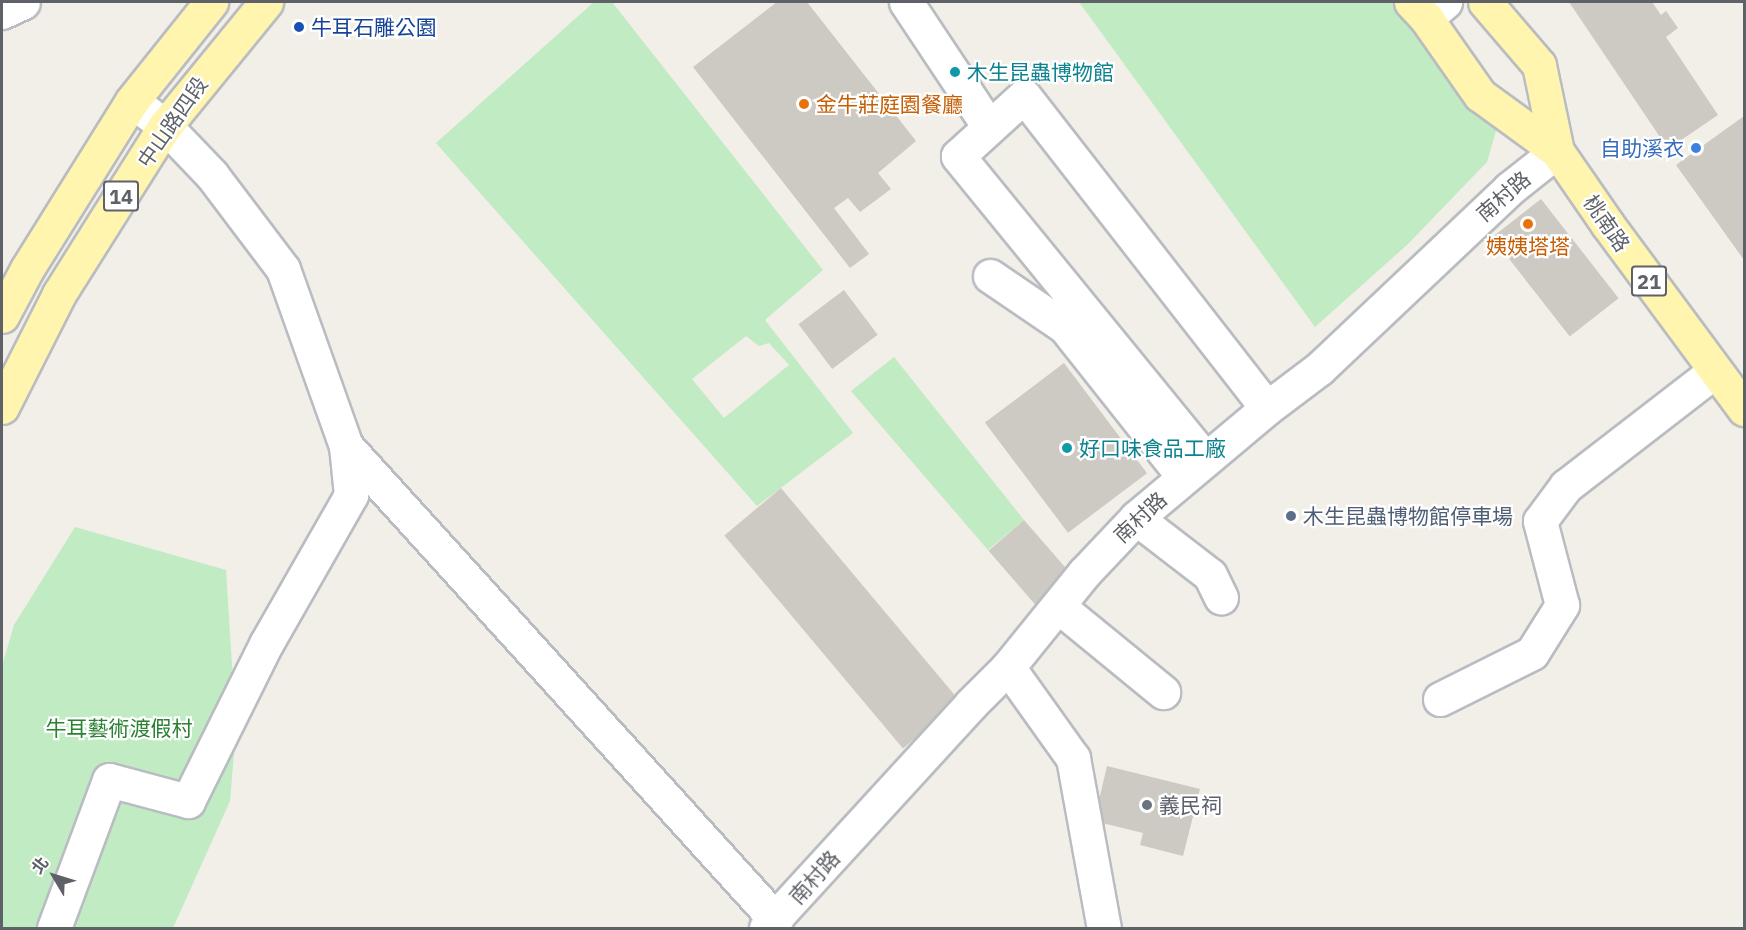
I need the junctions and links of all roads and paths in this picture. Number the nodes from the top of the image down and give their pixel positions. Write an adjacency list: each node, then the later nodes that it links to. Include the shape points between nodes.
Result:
1 (23, 2): 7 (street)
2 (211, 2): 8 (main road, 中山路四段 / 14)
3 (266, 2): 9 (main road, 中山路四段 / 14)
4 (906, 2): 10 (street)
5 (1485, 2): 11 (main road, 桃南路 / 21, via 1539,65)
6 (1427, 7): 11 (main road, 桃南路 / 21, via 1480,95)
7 (2, 12)
8 (132, 101): 9 (street); 13 (main road, 中山路四段 / 14)
9 (165, 126): 15 (main road, 中山路四段 / 14, via 59,294); 18 (street, via 212,175 283,269)
10 (989, 127): 17 (street, via 1024,96); 19 (street, via 958,156)
11 (1557, 151): 14 (main road, 桃南路 / 21); 17 (street, 南村路, via 1509,189)
12 (990, 276): 19 (street, via 1065,327)
13 (2, 316)
14 (1715, 371): 16 (main road, 桃南路 / 21); 25 (street, via 1566,486 1540,520 1562,605 1532,653)
15 (2, 407)
16 (1744, 409)
17 (1258, 424): 19 (street, 南村路)
18 (346, 446): 26 (street, via 642,757); 27 (street, via 351,495 266,644 188,801 109,780)
19 (1194, 468): 20 (street, 南村路)
20 (1136, 518): 21 (street, via 1210,575); 22 (street, 南村路)
21 (1221, 598)
22 (1058, 606): 23 (street, 南村路); 24 (street)
23 (1008, 667): 26 (street, 南村路); 28 (street, via 1073,758)
24 (1163, 692)
25 (1440, 699)
26 (771, 924)
27 (54, 928)
28 (1104, 928)

